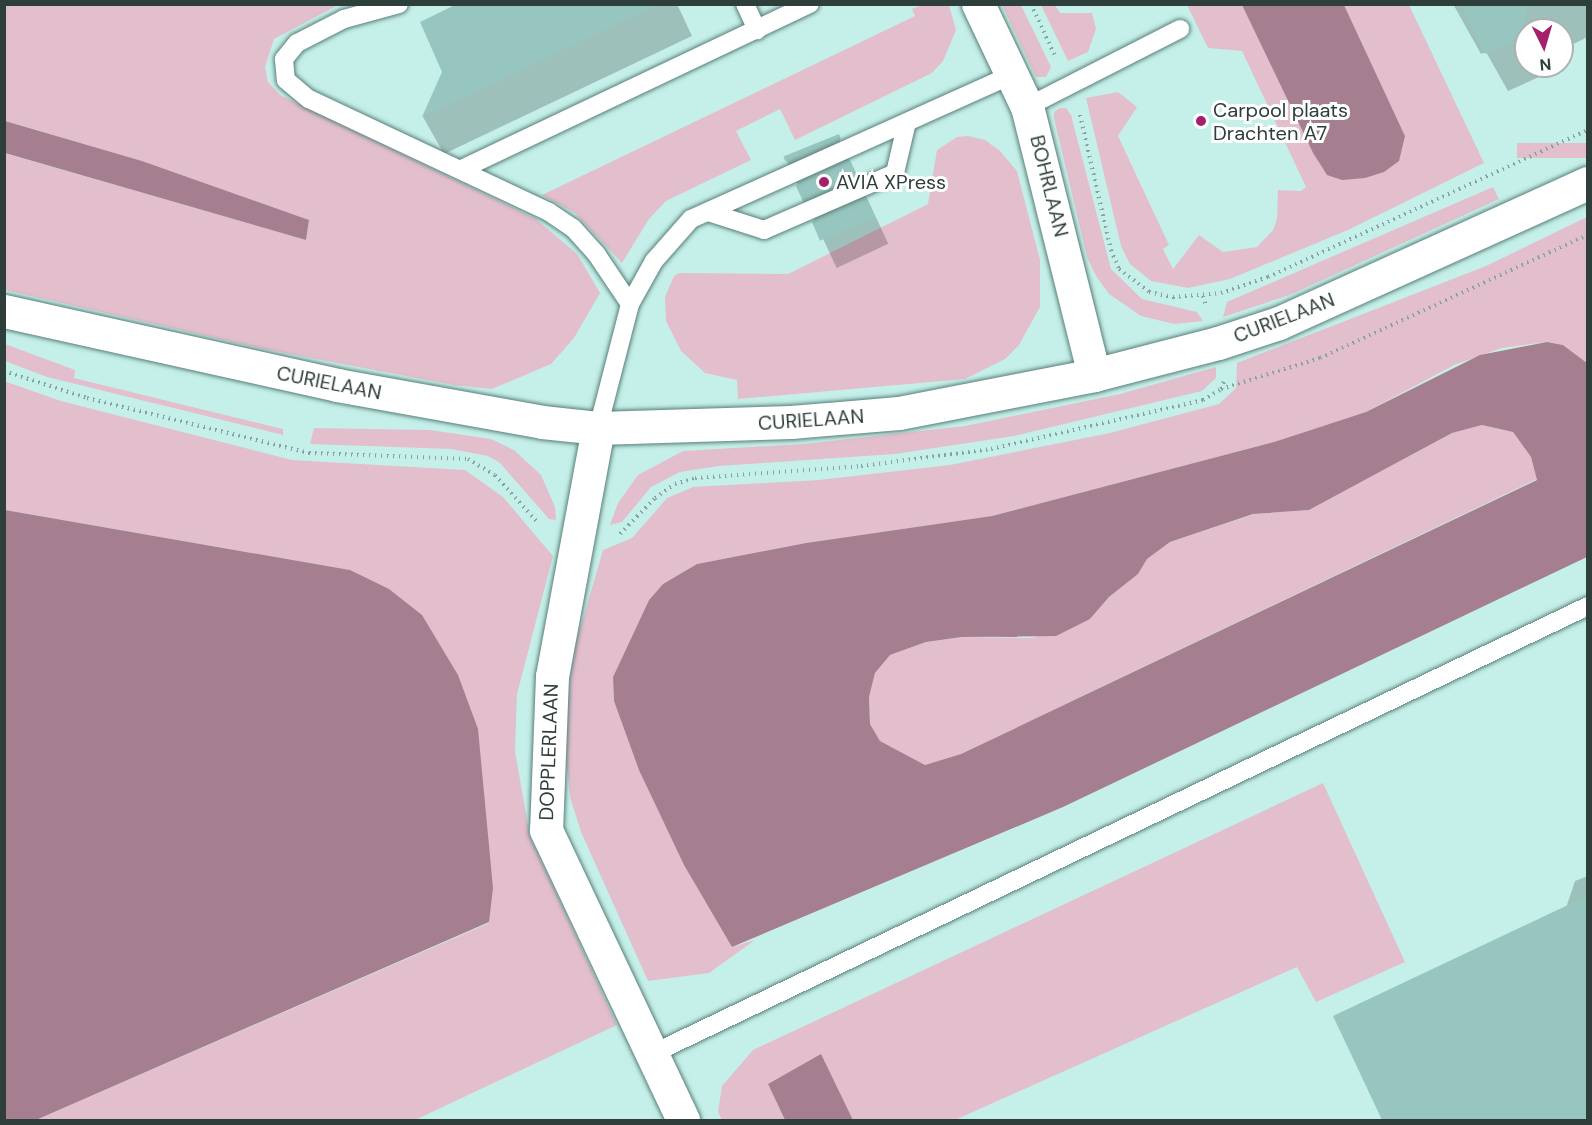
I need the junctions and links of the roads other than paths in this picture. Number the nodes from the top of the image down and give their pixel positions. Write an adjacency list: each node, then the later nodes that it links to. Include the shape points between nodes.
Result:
1 (399, 4): 10 (lane, via 344,19 297,43 284,59 286,80 309,99)
2 (745, 4): 6 (lane)
3 (810, 4): 6 (lane)
4 (978, 4): 7 (main road, BOHRLAAN)
5 (1180, 29): 8 (lane)
6 (757, 30): 10 (lane)
7 (1011, 75): 8 (main road, BOHRLAAN); 9 (lane)
8 (1028, 107): 15 (main road, BOHRLAAN)
9 (907, 122): 12 (lane); 12 (lane, via 894,173 764,230)
10 (462, 169): 13 (lane, via 573,228)
11 (1587, 183): 15 (main road, CURIELAAN, via 1280,323)
12 (708, 212): 13 (lane, via 690,219 654,261)
13 (630, 304): 16 (lane)
14 (4, 311): 16 (main road, CURIELAAN, via 337,385 542,422)
15 (1094, 375): 16 (main road, CURIELAAN, via 899,413 791,422)
16 (598, 428): 18 (main road, DOPPLERLAAN, via 552,676 546,830)
17 (1587, 606): 18 (lane)
18 (650, 1055): 19 (main road, DOPPLERLAAN)
19 (683, 1120)

